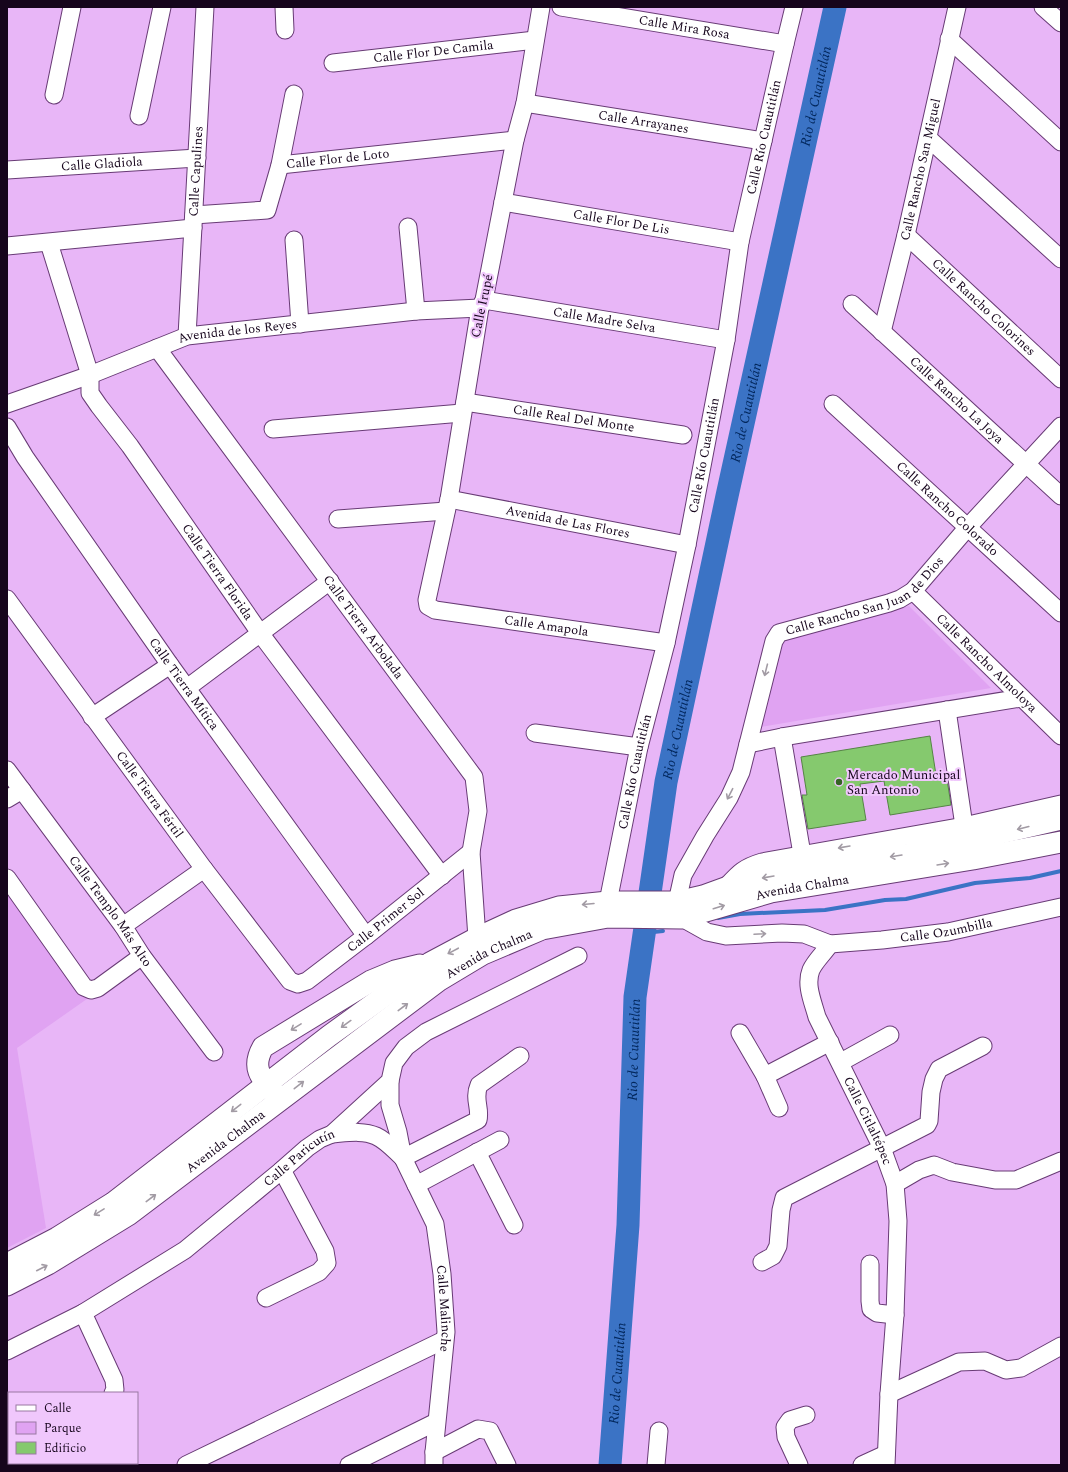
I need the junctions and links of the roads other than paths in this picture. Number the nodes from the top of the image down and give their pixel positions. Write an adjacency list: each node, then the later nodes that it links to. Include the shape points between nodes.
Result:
1 (72, 7): 17 (street)
2 (162, 7): 19 (street)
3 (205, 7): 24 (street, Calle Capulines)
4 (284, 7): 11 (street)
5 (541, 7): 13 (street, Calle Irupé)
6 (561, 7): 14 (street, Calle Mira Rosa)
7 (794, 7): 14 (street, Calle Río Cuautitlán)
8 (957, 7): 12 (street, Calle Rancho San Miguel)
9 (1043, 7): 10 (street)
10 (1061, 23)
11 (285, 30)
12 (949, 39): 20 (street, Calle Rancho San Miguel); 23 (street)
13 (535, 40): 15 (street, Calle Flor De Camila); 18 (street, Calle Irupé)
14 (785, 44): 22 (street, Calle Río Cuautitlán)
15 (333, 63)
16 (294, 94): 25 (street)
17 (54, 95)
18 (525, 103): 21 (street, Calle Irupé); 22 (street, Calle Arrayanes)
19 (139, 116)
20 (928, 138): 30 (street, Calle Rancho San Miguel); 35 (street)
21 (515, 140): 25 (street, Calle Flor de Loto); 27 (street, Calle Irupé)
22 (763, 141): 32 (street, Calle Río Cuautitlán)
23 (1061, 142)
24 (197, 158): 26 (street, Calle Gladiola); 28 (street, Calle Capulines)
25 (280, 165): 28 (street, Calle Flor de Loto, via 267,210)
26 (7, 170)
27 (503, 202): 32 (street, Calle Flor De Lis); 36 (street, Calle Irupé)
28 (193, 221): 33 (street); 41 (street, Calle Capulines)
29 (408, 227): 38 (street)
30 (906, 235): 40 (street, Calle Rancho San Miguel); 45 (street, Calle Rancho Colorines)
31 (294, 240): 39 (street)
32 (740, 242): 42 (street, Calle Río Cuautitlán)
33 (49, 243): 34 (street); 44 (street, Calle Tierra Florida)
34 (7, 246)
35 (1061, 259)
36 (482, 304): 38 (street, Avenida de los Reyes); 42 (street, Calle Madre Selva); 48 (street, Calle Irupé)
37 (852, 304): 40 (street, Calle Rancho La Joya)
38 (416, 311): 39 (street, Avenida de los Reyes)
39 (300, 324): 41 (street, Avenida de los Reyes)
40 (882, 332): 53 (street, Calle Rancho La Joya)
41 (187, 336): 43 (street, Avenida de los Reyes)
42 (726, 340): 58 (street, Calle Río Cuautitlán)
43 (157, 348): 44 (street, Avenida de los Reyes); 59 (street, Calle Tierra Arbolada)
44 (90, 375): 46 (street, Avenida de los Reyes); 64 (street, Calle Tierra Florida, via 90,393 130,446)
45 (1061, 378)
46 (7, 404)
47 (833, 404): 57 (street, Calle Rancho Colorado)
48 (464, 407): 51 (street, Calle Real Del Monte); 52 (street, Calle Real Del Monte); 55 (street, Calle Irupé)
49 (1061, 426): 53 (street, Calle Rancho San Juan de Dios)
50 (7, 427): 66 (street, Calle Tierra Mítica, via 25,457)
51 (273, 429)
52 (683, 435)
53 (1027, 464): 54 (street, Calle Rancho La Joya); 57 (street, Calle Rancho San Juan de Dios)
54 (1061, 496)
55 (447, 505): 56 (street, Avenida de Las Flores); 58 (street, Avenida de Las Flores); 62 (street, Calle Irupé, via 427,600)
56 (338, 519)
57 (968, 527): 60 (street, Calle Rancho San Juan de Dios); 63 (street, Calle Rancho Colorado)
58 (686, 545): 65 (street, Calle Río Cuautitlán)
59 (330, 581): 64 (street); 83 (street, Calle Tierra Arbolada, via 474,777 478,811)
60 (912, 591): 68 (street, Calle Rancho Almoloya); 74 (street, Calle Rancho San Juan de Dios, one-way to 74, via 889,603 779,633 774,641)
61 (7, 599): 70 (street, Calle Tierra Fértil)
62 (428, 606): 65 (street, Calle Amapola, via 435,610)
63 (1061, 613)
64 (260, 633): 67 (street); 86 (street, Calle Tierra Florida)
65 (666, 643): 75 (street, Calle Río Cuautitlán)
66 (170, 665): 67 (street, Calle Tierra Mítica); 70 (street)
67 (187, 688): 93 (street, Calle Tierra Mítica)
68 (1022, 698): 69 (street); 72 (street, Calle Rancho Almoloya)
69 (947, 710): 73 (street); 81 (street)
70 (92, 717): 85 (street, Calle Tierra Fértil)
71 (535, 733): 75 (street)
72 (1061, 736)
73 (782, 737): 74 (street); 84 (street)
74 (748, 744): 91 (street, Calle Rancho San Juan de Dios, one-way to 91, via 741,772 729,798 705,836)
75 (638, 747): 89 (street, Calle Río Cuautitlán)
76 (7, 770): 77 (street, Calle Templo Más Alto)
77 (22, 790): 78 (street); 92 (street, Calle Templo Más Alto)
78 (7, 800)
79 (1061, 804): 81 (street)
80 (1061, 819): 88 (main road, Avenida Chalma, one-way to 88, via 910,854 747,880)
81 (964, 826): 84 (street, one-way to 84)
82 (1061, 842): 91 (main road, Avenida Chalma, one-way to 82)
83 (470, 852): 86 (street, Calle Primer Sol); 94 (street, Calle Tierra Arbolada)
84 (802, 854): 88 (street, via 748,867)
85 (204, 869): 92 (street); 99 (street, Calle Tierra Fértil, via 290,981)
86 (442, 876): 93 (street, Calle Primer Sol)
87 (7, 878): 96 (street, via 84,987 91,990 98,988)
88 (725, 888): 91 (main road, Avenida Chalma)
89 (608, 902): 91 (main road, Avenida Chalma); 94 (main road, Avenida Chalma, one-way to 94, via 559,907 516,920)
90 (1061, 907): 95 (street, Calle Ozumbilla, via 948,932)
91 (664, 912): 95 (street, one-way to 95, via 707,932 726,936 804,934); 110 (main road, Avenida Chalma, one-way to 91, via 438,981 483,954 542,929 608,917)
92 (123, 926): 96 (street, Calle Templo Más Alto)
93 (366, 936): 99 (street, Calle Primer Sol, via 307,981)
94 (477, 938): 98 (main road, Avenida Chalma, one-way to 98)
95 (830, 944): 102 (street, Calle Citlaltépec, via 812,970 809,984 818,1017)
96 (142, 956): 104 (street, Calle Templo Más Alto)
97 (578, 956): 108 (street, via 426,1032 406,1047 394,1063)
98 (430, 962): 109 (main road, Avenida Chalma, one-way to 109); 109 (main road, one-way to 109, via 395,971 371,981 263,1047 258,1057 258,1071)
99 (298, 984)
100 (740, 1033): 107 (street)
101 (890, 1036): 106 (street)
102 (830, 1042): 106 (street, Calle Citlaltépec); 107 (street)
103 (983, 1046): 114 (street, via 939,1069 931,1092 930,1121 927,1125)
104 (214, 1052)
105 (520, 1056): 116 (street, via 479,1085 476,1092 478,1120)
106 (841, 1062): 114 (street, Calle Citlaltépec)
107 (765, 1076): 111 (street)
108 (390, 1081): 112 (street, Calle Paricutín); 116 (street, Calle Malinche, via 390,1105)
109 (266, 1084): 110 (main road); 123 (main road, Avenida Chalma, one-way to 123, via 113,1203 57,1238)
110 (280, 1100): 125 (main road, Avenida Chalma, one-way to 110, via 48,1264 128,1215)
111 (779, 1108)
112 (332, 1134): 116 (street, Calle Malinche, via 364,1133 376,1136); 118 (street, Calle Paricutín, via 307,1148)
113 (500, 1140): 115 (street)
114 (882, 1148): 119 (street, Calle Citlaltépec); 122 (street, via 784,1198 778,1246 773,1256)
115 (477, 1152): 120 (street); 121 (street)
116 (403, 1158): 120 (street, Calle Malinche)
117 (1061, 1161): 119 (street, via 1016,1180 995,1180 952,1172 934,1165 918,1170)
118 (282, 1170): 126 (street, via 325,1251 327,1263 319,1272); 127 (street, Calle Paricutín, via 185,1250)
119 (895, 1184): 128 (street, Calle Citlaltépec, via 898,1221)
120 (416, 1185): 129 (street, Calle Malinche, via 435,1224 442,1274 446,1332)
121 (514, 1225)
122 (762, 1262)
123 (7, 1264)
124 (870, 1264): 128 (street, via 871,1309)
125 (7, 1285)
126 (266, 1298)
127 (83, 1313): 131 (street, Calle Paricutín); 132 (street, via 114,1380)
128 (895, 1315): 133 (street, Calle Citlaltépec)
129 (444, 1340): 135 (street, Calle Malinche); 139 (street)
130 (1061, 1346): 133 (street, via 1021,1368 1006,1370 985,1361 959,1362)
131 (7, 1351)
132 (114, 1391)
133 (889, 1394): 138 (street, Calle Citlaltépec)
134 (806, 1414): 143 (street, via 790,1420 785,1427 786,1437)
135 (436, 1422): 137 (street, Calle Malinche); 140 (street)
136 (659, 1431): 142 (street)
137 (434, 1458): 141 (street, via 478,1429 490,1431)
138 (886, 1460): 144 (street)
139 (190, 1463)
140 (349, 1465)
141 (506, 1465)
142 (656, 1465)
143 (799, 1465)
144 (862, 1465)

